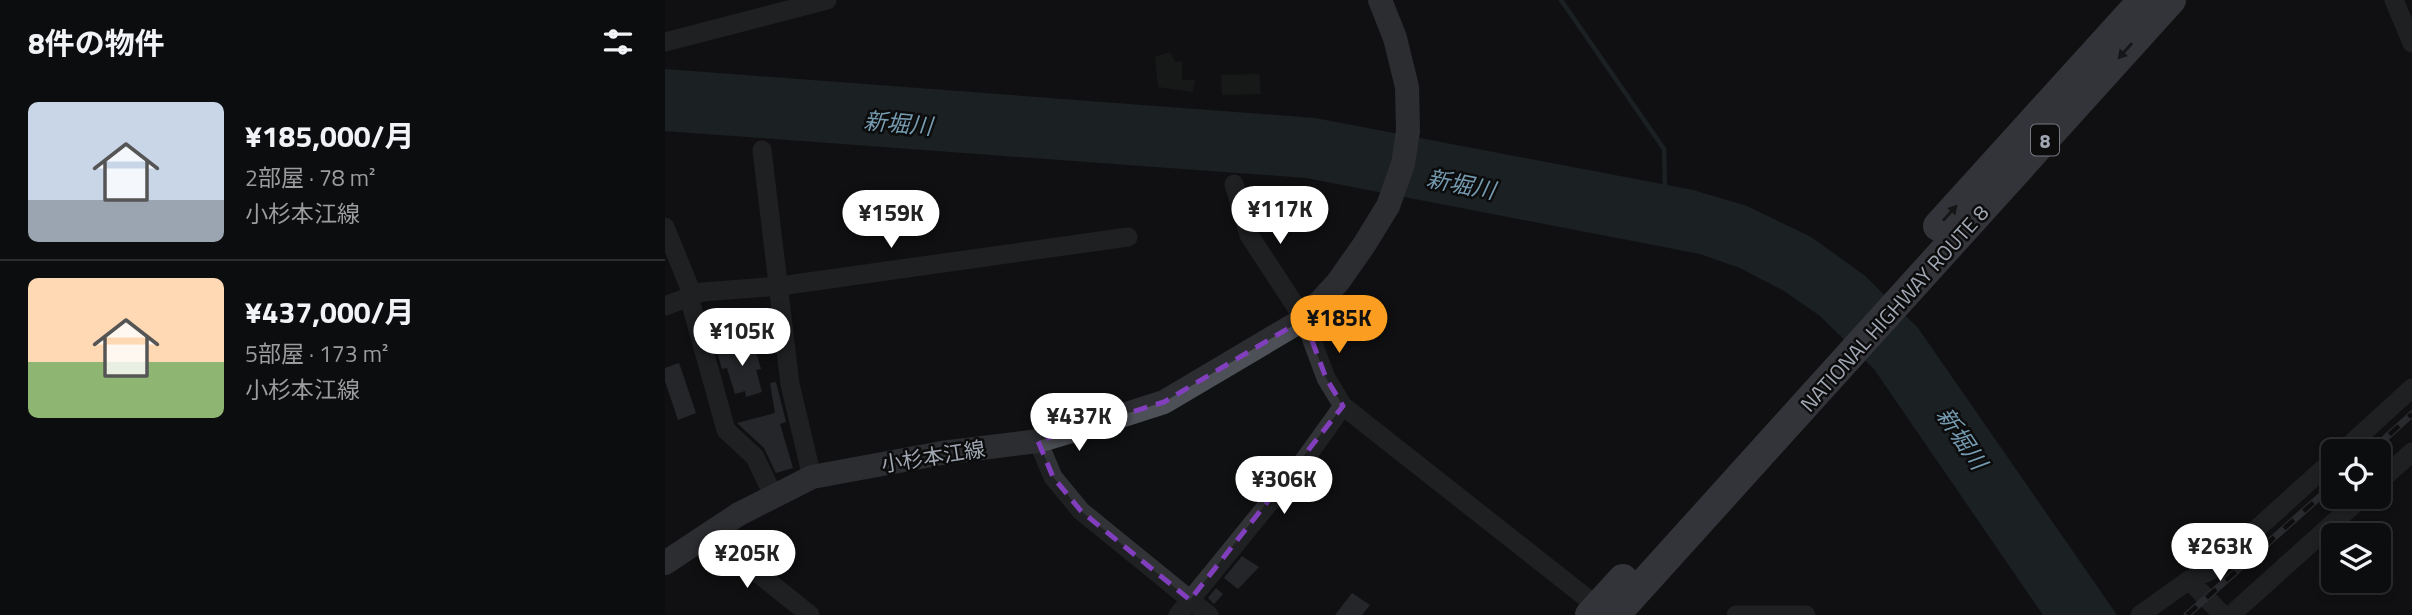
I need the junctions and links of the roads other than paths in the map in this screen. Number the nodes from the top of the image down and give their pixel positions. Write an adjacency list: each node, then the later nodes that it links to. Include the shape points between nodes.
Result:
1 (827, 0): 6 (street)
2 (1380, 0): 16 (main road, 小杉本江線, via 1407,87 1408,131 1392,197 1338,282)
3 (2143, 0): 12 (highway, NATIONAL HIGHWAY ROUTE 8 / 8, one-way to 3)
4 (2171, 0): 12 (highway, NATIONAL HIGHWAY ROUTE 8 / 8, one-way to 12)
5 (2394, 0): 7 (street)
6 (665, 42)
7 (2412, 43)
8 (762, 150): 13 (street)
9 (1234, 184): 16 (street, via 1249,235)
10 (665, 227): 14 (street)
11 (1128, 237): 13 (street)
12 (1912, 272): 31 (highway, NATIONAL HIGHWAY ROUTE 8 / 8)
13 (780, 286): 14 (street, via 702,292); 24 (street, via 790,384)
14 (691, 297): 15 (street); 25 (street, via 726,430 755,457)
15 (665, 306)
16 (1304, 319): 18 (street, via 1326,378); 20 (main road, 小杉本江線, via 1164,402)
17 (2412, 388): 19 (street)
18 (1343, 406): 30 (street); 31 (street)
19 (2357, 439)
20 (1038, 441): 24 (main road, 小杉本江線); 30 (street, via 1053,477 1081,511)
21 (2412, 452): 23 (street)
22 (2321, 471): 29 (street, via 2210,571)
23 (2391, 471)
24 (812, 477): 25 (main road, 小杉本江線)
25 (773, 495): 27 (main road, 小杉本江線)
26 (2349, 509): 38 (street)
27 (709, 534): 28 (main road, 小杉本江線); 32 (street)
28 (665, 563)
29 (2189, 580): 36 (street); 37 (street)
30 (1184, 607): 33 (street)
31 (1601, 612)
32 (810, 615)
33 (1209, 615)
34 (1736, 615): 35 (street)
35 (1806, 615)
36 (2140, 615)
37 (2223, 615)
38 (2231, 615)

